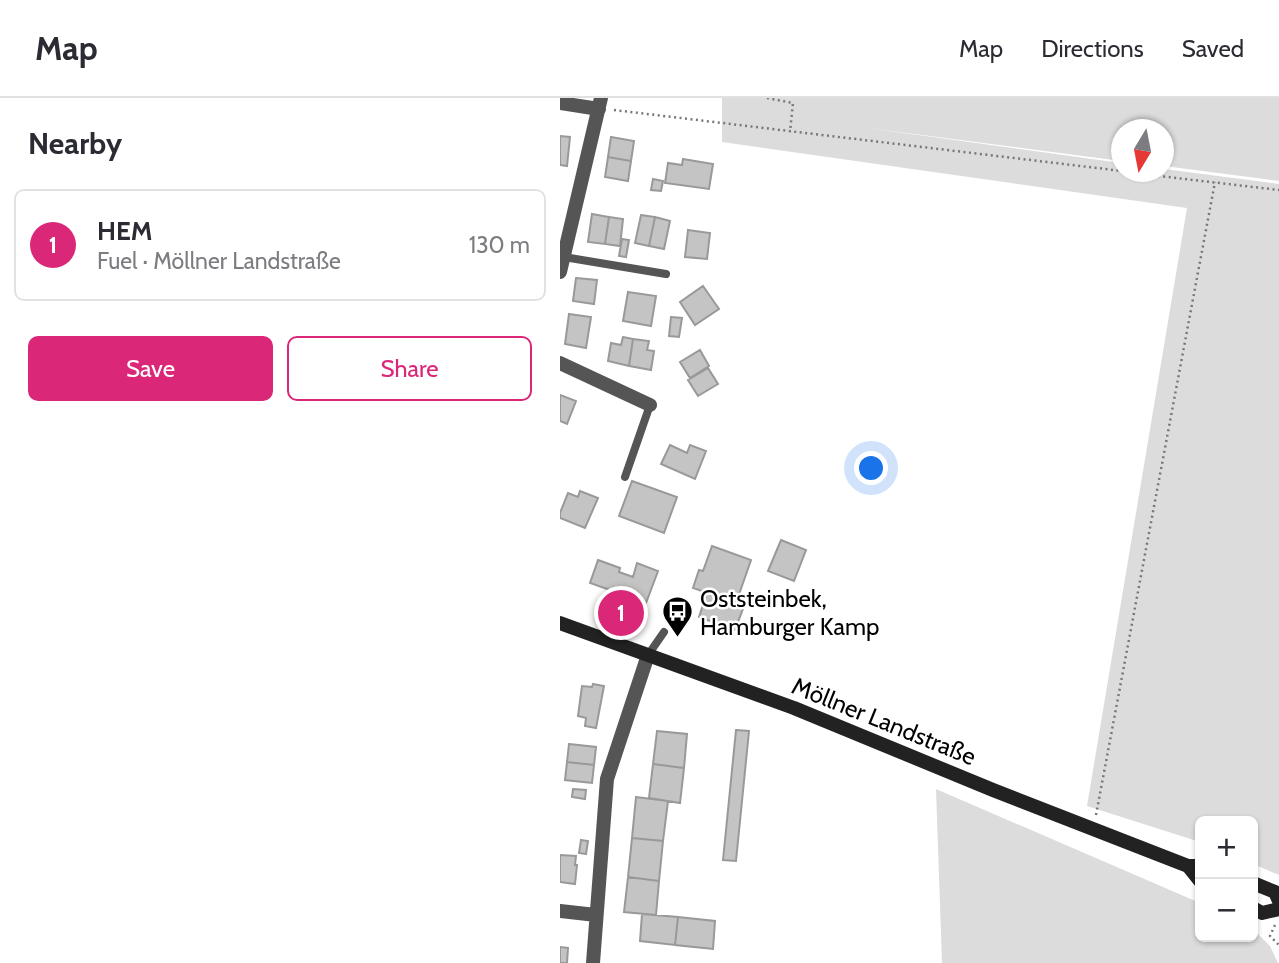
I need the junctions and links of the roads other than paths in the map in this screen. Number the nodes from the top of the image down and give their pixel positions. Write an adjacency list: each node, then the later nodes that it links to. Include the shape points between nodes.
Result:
1 (560, 103): 2 (street)
2 (600, 103): 3 (street)
3 (562, 265): 4 (lane)
4 (666, 274)
5 (560, 363): 6 (street)
6 (650, 405): 7 (lane)
7 (625, 477)
8 (560, 623): 10 (main road, Möllner Landstraße)
9 (664, 632): 10 (lane)
10 (648, 655): 11 (main road, Möllner Landstraße); 17 (street, via 607,779)
11 (1194, 866)
12 (1258, 885): 13 (main road, via 1275,892)
13 (1279, 901)
14 (1279, 909): 16 (main road)
15 (560, 911): 17 (street)
16 (1258, 911)
17 (596, 915): 18 (street)
18 (593, 963)

